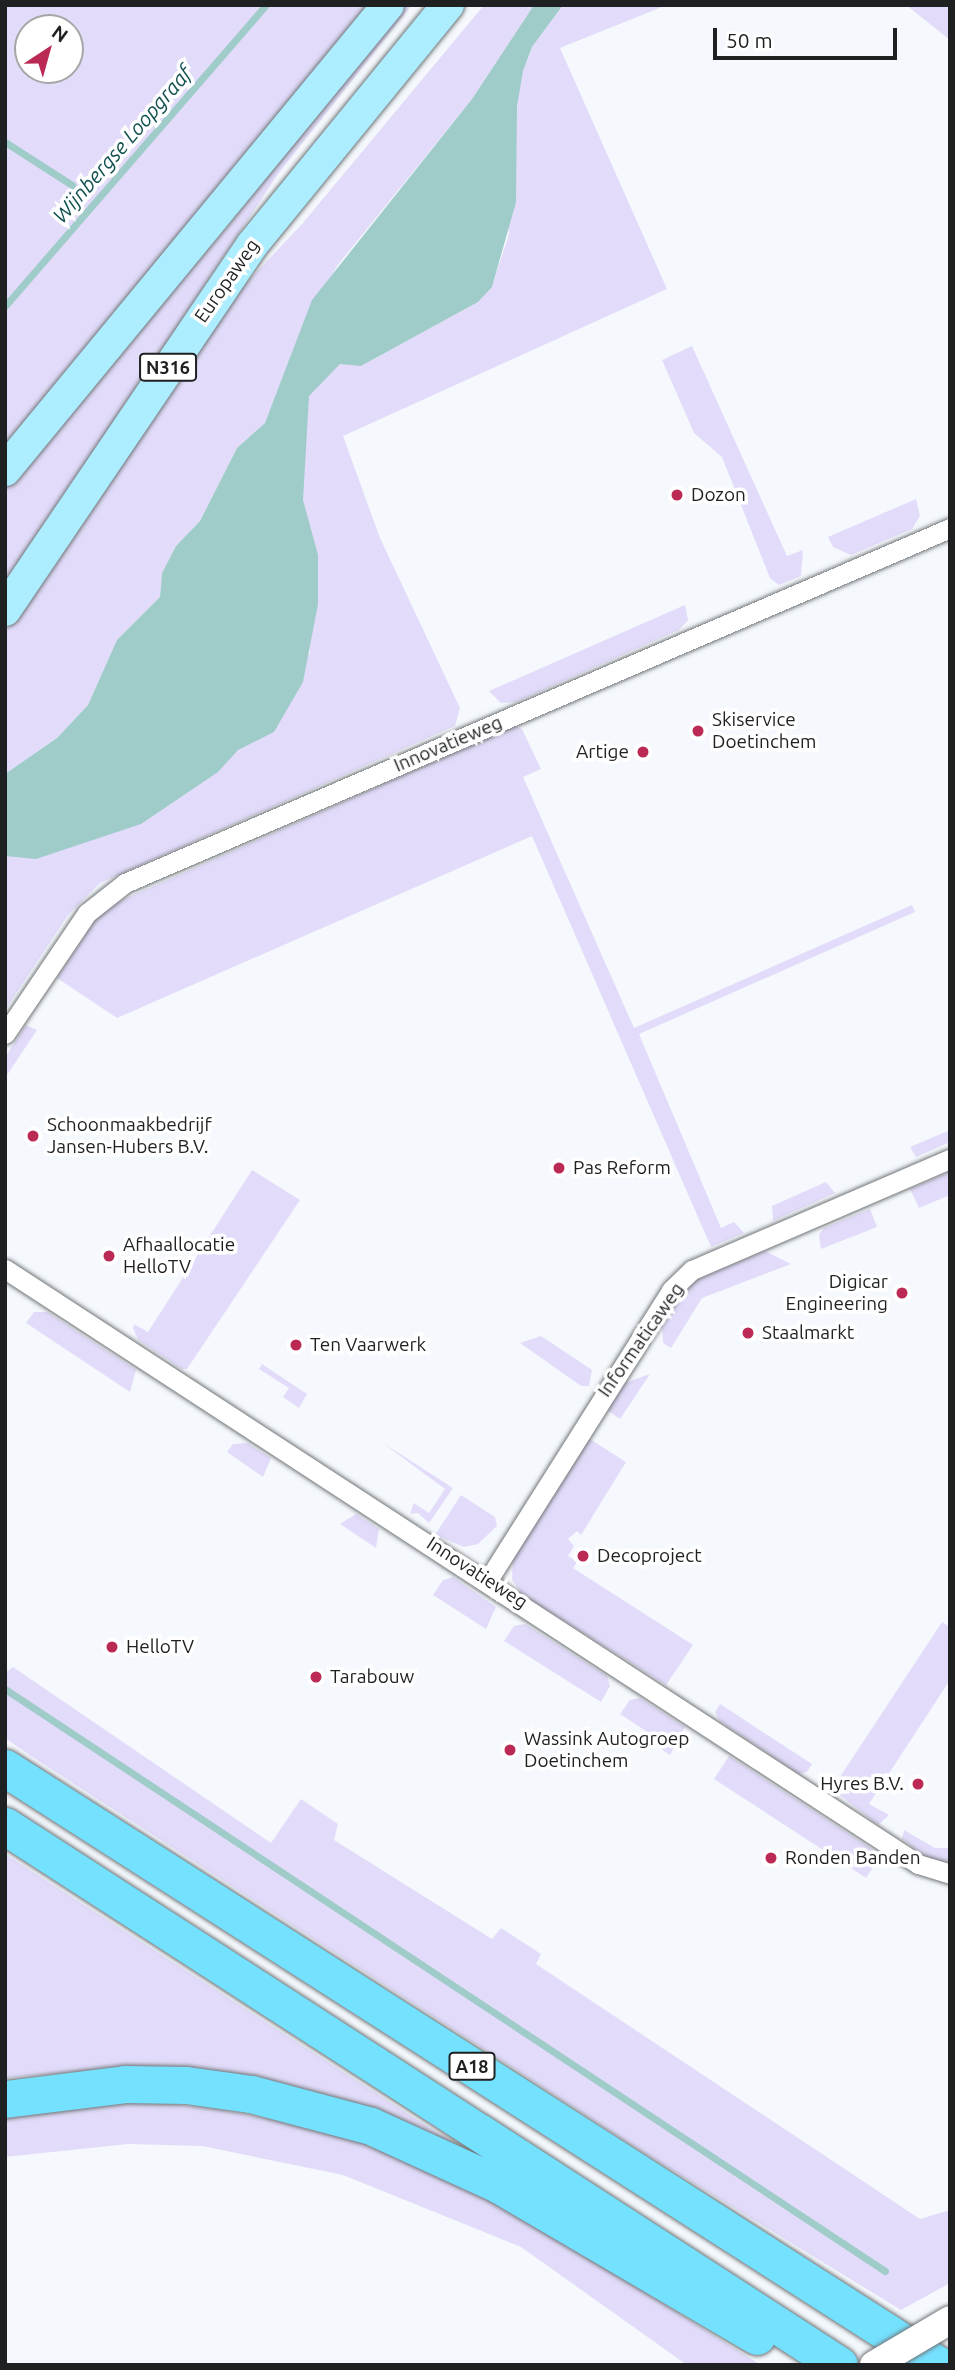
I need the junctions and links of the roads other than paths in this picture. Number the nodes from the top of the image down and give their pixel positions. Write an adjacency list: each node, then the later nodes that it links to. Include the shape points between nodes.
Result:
1 (388, 5): 3 (main road, N316)
2 (448, 5): 5 (main road, Europaweg / N316, via 252,245)
3 (5, 470)
4 (950, 528): 6 (street, Innovatieweg, via 125,883 87,913)
5 (5, 610)
6 (5, 1034)
7 (950, 1159): 9 (street, Informaticaweg, via 692,1270 671,1290)
8 (5, 1269): 9 (street, Innovatieweg)
9 (488, 1580): 12 (street, Innovatieweg, via 918,1864)
10 (5, 1768): 18 (highway, A18)
11 (5, 1826): 16 (highway, A18)
12 (950, 1874)
13 (5, 2098): 15 (highway, via 125,2084 186,2085 251,2095 371,2126 498,2184 709,2311)
14 (950, 2320): 17 (street, bridge)
15 (815, 2365)
16 (839, 2365)
17 (874, 2365)
18 (938, 2365)

